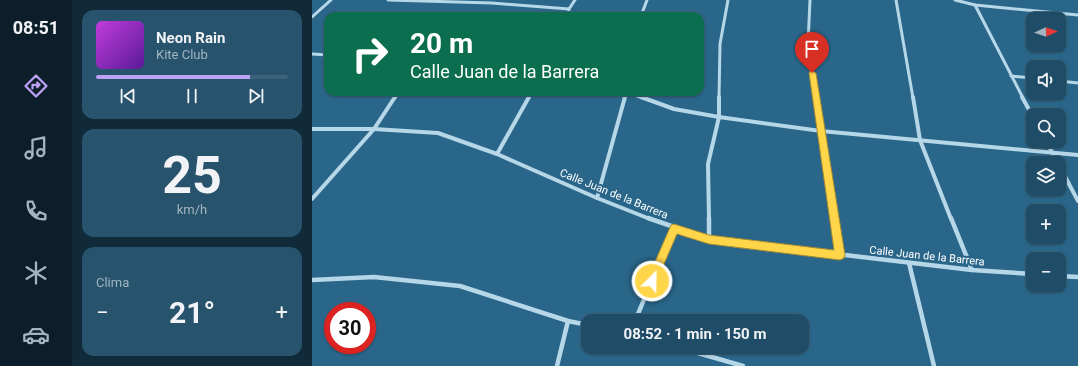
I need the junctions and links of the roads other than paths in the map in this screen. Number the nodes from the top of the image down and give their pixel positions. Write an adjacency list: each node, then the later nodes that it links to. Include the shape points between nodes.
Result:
1 (331, 0): 15 (street)
2 (388, 0): 9 (street)
3 (574, 0): 11 (street)
4 (647, 0): 13 (street)
5 (728, 0): 27 (street, via 720,44)
6 (810, 0): 30 (street, via 808,44)
7 (896, 0): 31 (street)
8 (955, 0): 10 (street)
9 (494, 1): 11 (street)
10 (975, 5): 14 (street); 18 (street)
11 (569, 9): 12 (street)
12 (569, 12)
13 (642, 12)
14 (1078, 15)
15 (312, 18)
16 (312, 54): 17 (street)
17 (324, 55)
18 (1011, 76): 19 (street); 26 (street)
19 (1026, 77)
20 (1066, 82): 21 (street)
21 (1078, 83)
22 (396, 96): 29 (street)
23 (530, 96): 34 (street)
24 (625, 96): 38 (street)
25 (637, 96): 27 (street, via 674,109)
26 (1028, 108)
27 (719, 117): 30 (street); 42 (street, via 708,164)
28 (312, 129): 29 (street, Calle Juan de la Barrera)
29 (374, 129): 34 (street, Calle Juan de la Barrera, via 438,133); 39 (street)
30 (821, 131): 31 (street); 43 (street)
31 (920, 140): 33 (street); 45 (street)
32 (1050, 148): 33 (street)
33 (1053, 153): 35 (street); 36 (street)
34 (498, 154): 38 (street, Calle Juan de la Barrera)
35 (1078, 155)
36 (1055, 156)
37 (1066, 178): 40 (street)
38 (597, 198): 41 (street, Calle Juan de la Barrera)
39 (312, 199)
40 (1078, 201)
41 (674, 228): 42 (street, Calle Juan de la Barrera); 50 (street)
42 (709, 239): 43 (street, Calle Juan de la Barrera)
43 (840, 255): 44 (street, Calle Juan de la Barrera)
44 (909, 263): 45 (street, Calle Juan de la Barrera); 56 (street)
45 (972, 270): 46 (street, Calle Juan de la Barrera)
46 (1026, 274)
47 (1066, 276): 48 (street)
48 (1078, 277)
49 (312, 280): 51 (street, via 374,277 460,286)
50 (638, 314)
51 (568, 321): 52 (street); 54 (street)
52 (581, 324)
53 (701, 354): 55 (street)
54 (557, 366)
55 (743, 366)
56 (934, 366)

